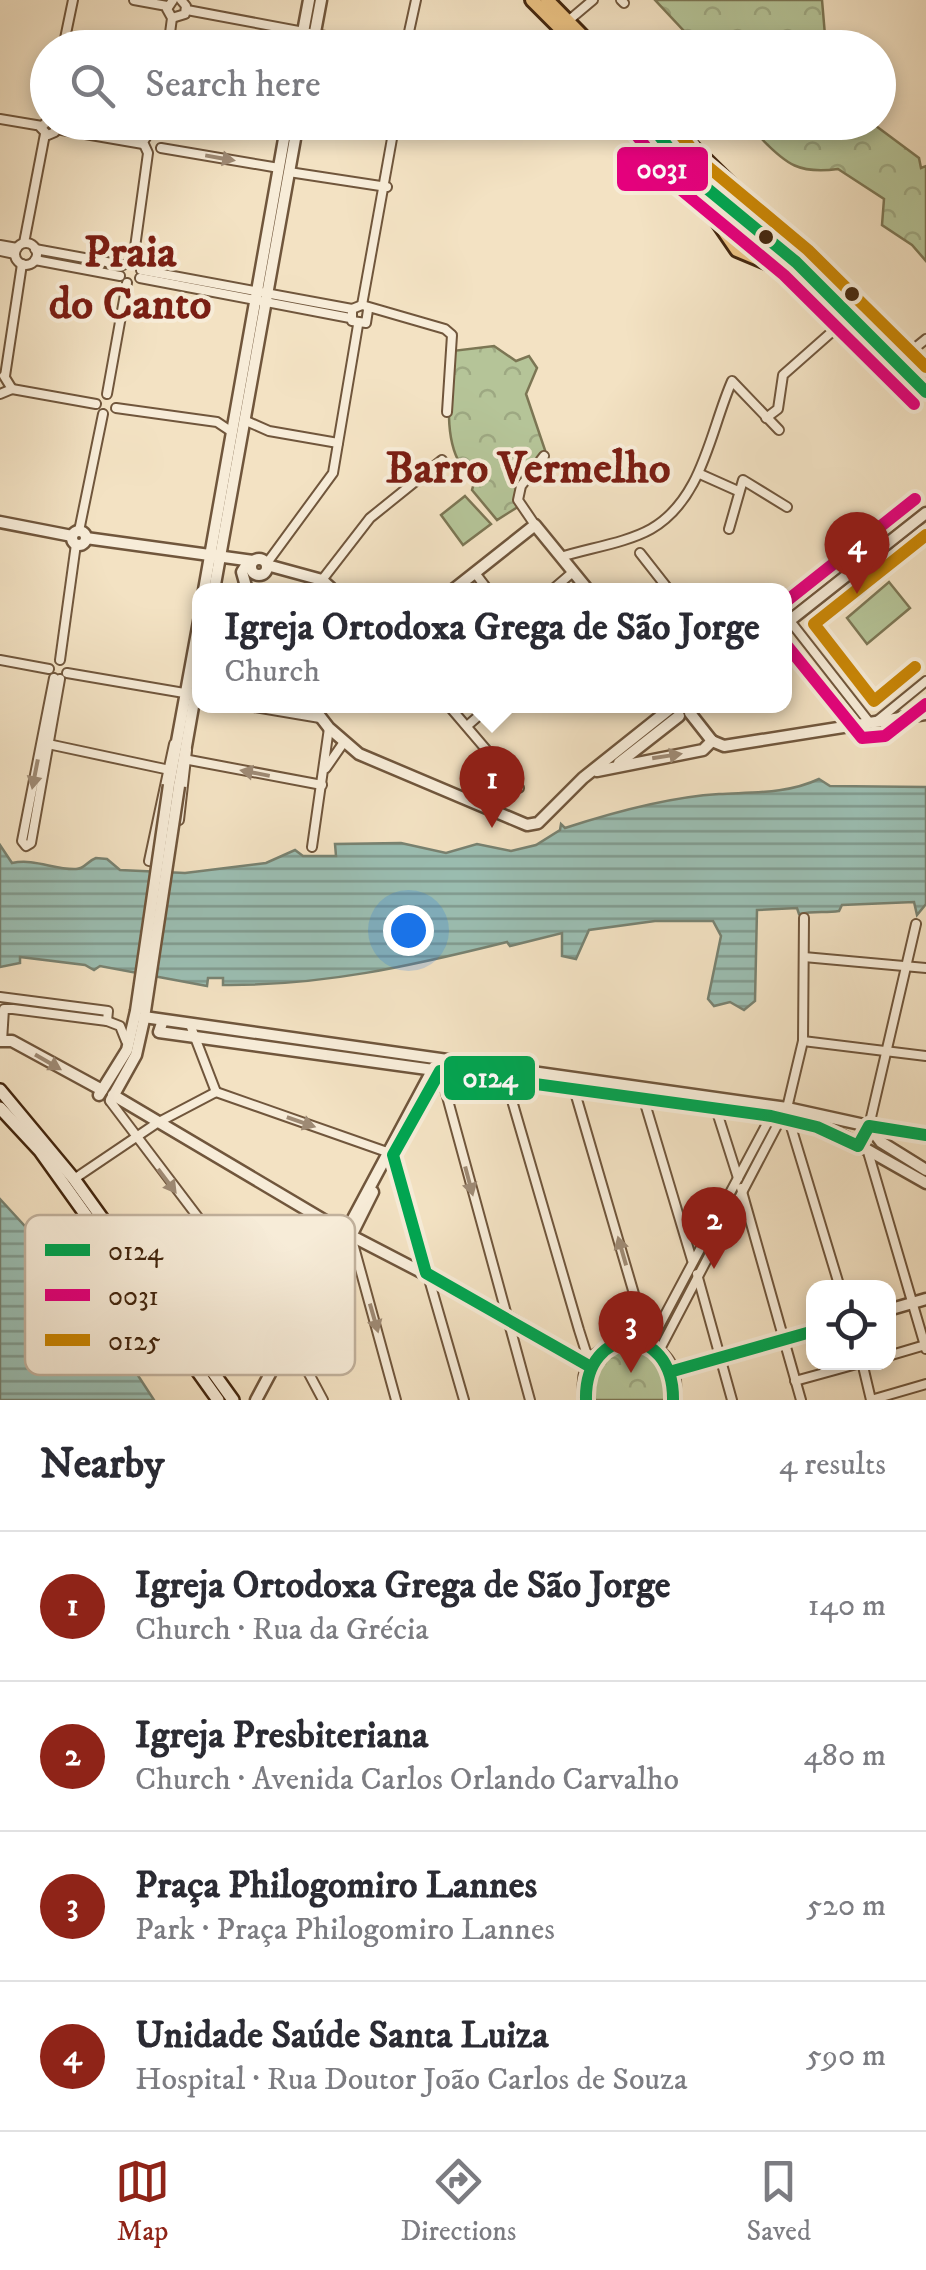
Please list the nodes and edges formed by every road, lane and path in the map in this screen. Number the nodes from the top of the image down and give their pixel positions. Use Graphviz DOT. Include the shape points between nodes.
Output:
graph roads {
  1 [pos="73,0"];
  2 [pos="134,0"];
  3 [pos="309,0"];
  4 [pos="321,0"];
  5 [pos="416,0"];
  6 [pos="532,0"];
  7 [pos="547,0"];
  8 [pos="594,0"];
  9 [pos="174,2"];
  10 [pos="187,10"];
  11 [pos="172,18"];
  12 [pos="568,22"];
  13 [pos="67,30"];
  14 [pos="170,30"];
  15 [pos="275,30"];
  16 [pos="310,30"];
  17 [pos="312,30"];
  18 [pos="408,30"];
  19 [pos="562,30"];
  20 [pos="576,30"];
  21 [pos="0,118"];
  22 [pos="30,123"];
  23 [pos="42,140"];
  24 [pos="113,140"];
  25 [pos="148,140"];
  26 [pos="160,140"];
  27 [pos="286,140"];
  28 [pos="293,140"];
  29 [pos="394,140"];
  30 [pos="656,140"];
  31 [pos="685,140"];
  32 [pos="145,148"];
  33 [pos="161,148"];
  34 [pos="663,154"];
  35 [pos="284,170"];
  36 [pos="718,173"];
  37 [pos="387,187"];
  38 [pos="0,248"];
  39 [pos="19,248"];
  40 [pos="35,248"];
  41 [pos="797,256"];
  42 [pos="35,260"];
  43 [pos="22,264"];
  44 [pos="128,264"];
  45 [pos="780,267"];
  46 [pos="140,274"];
  47 [pos="810,275"];
  48 [pos="123,280"];
  49 [pos="262,296"];
  50 [pos="360,314"];
  51 [pos="851,315"];
  52 [pos="926,339"];
  53 [pos="905,356"];
  54 [pos="2,376"];
  55 [pos="926,377"];
  56 [pos="12,389"];
  57 [pos="926,392"];
  58 [pos="107,394"];
  59 [pos="0,395"];
  60 [pos="96,404"];
  61 [pos="116,408"];
  62 [pos="447,412"];
  63 [pos="103,414"];
  64 [pos="240,418"];
  65 [pos="766,418"];
  66 [pos="217,422"];
  67 [pos="779,430"];
  68 [pos="232,432"];
  69 [pos="338,443"];
  70 [pos="544,456"];
  71 [pos="442,460"];
  72 [pos="700,474"];
  73 [pos="738,491"];
  74 [pos="787,507"];
  75 [pos="926,513"];
  76 [pos="531,520"];
  77 [pos="0,522"];
  78 [pos="729,529"];
  79 [pos="78,537"];
  80 [pos="601,544"];
  81 [pos="611,552"];
  82 [pos="640,553"];
  83 [pos="215,557"];
  84 [pos="561,557"];
  85 [pos="262,565"];
  86 [pos="574,572"];
  87 [pos="475,574"];
  88 [pos="322,580"];
  89 [pos="206,583"];
  90 [pos="214,583"];
  91 [pos="252,583"];
  92 [pos="252,583"];
  93 [pos="325,583"];
  94 [pos="463,583"];
  95 [pos="482,583"];
  96 [pos="561,583"];
  97 [pos="583,583"];
  98 [pos="664,583"];
  99 [pos="792,619"];
  100 [pos="792,629"];
  101 [pos="0,660"];
  102 [pos="60,660"];
  103 [pos="49,669"];
  104 [pos="60,676"];
  105 [pos="926,681"];
  106 [pos="192,694"];
  107 [pos="192,698"];
  108 [pos="293,713"];
  109 [pos="455,713"];
  110 [pos="482,713"];
  111 [pos="675,713"];
  112 [pos="676,713"];
  113 [pos="685,713"];
  114 [pos="926,714"];
  115 [pos="318,717"];
  116 [pos="873,721"];
  117 [pos="466,726"];
  118 [pos="712,741"];
  119 [pos="181,742"];
  120 [pos="344,742"];
  121 [pos="48,744"];
  122 [pos="189,760"];
  123 [pos="618,763"];
  124 [pos="326,768"];
  125 [pos="166,769"];
  126 [pos="583,778"];
  127 [pos="322,786"];
  128 [pos="520,788"];
  129 [pos="312,847"];
  130 [pos="804,918"];
  131 [pos="916,924"];
  132 [pos="804,957"];
  133 [pos="906,966"];
  134 [pos="926,968"];
  135 [pos="2,998"];
  136 [pos="4,1009"];
  137 [pos="142,1013"];
  138 [pos="108,1021"];
  139 [pos="193,1032"];
  140 [pos="1,1041"];
  141 [pos="803,1041"];
  142 [pos="128,1050"];
  143 [pos="887,1050"];
  144 [pos="926,1056"];
  145 [pos="438,1066"];
  146 [pos="506,1080"];
  147 [pos="438,1086"];
  148 [pos="578,1086"];
  149 [pos="0,1092"];
  150 [pos="216,1092"];
  151 [pos="624,1092"];
  152 [pos="104,1094"];
  153 [pos="644,1100"];
  154 [pos="0,1108"];
  155 [pos="716,1109"];
  156 [pos="782,1115"];
  157 [pos="850,1122"];
  158 [pos="154,1125"];
  159 [pos="869,1126"];
  160 [pos="926,1135"];
  161 [pos="843,1136"];
  162 [pos="135,1138"];
  163 [pos="863,1149"];
  164 [pos="390,1153"];
  165 [pos="385,1169"];
  166 [pos="926,1170"];
  167 [pos="398,1176"];
  168 [pos="74,1178"];
  169 [pos="738,1178"];
  170 [pos="926,1183"];
  171 [pos="741,1188"];
  172 [pos="85,1215"];
  173 [pos="100,1215"];
  174 [pos="194,1215"];
  175 [pos="315,1215"];
  176 [pos="355,1220"];
  177 [pos="355,1221"];
  178 [pos="355,1234"];
  179 [pos="355,1249"];
  180 [pos="356,1252"];
  181 [pos="692,1260"];
  182 [pos="426,1272"];
  183 [pos="696,1274"];
  184 [pos="837,1280"];
  185 [pos="926,1300"];
  186 [pos="914,1303"];
  187 [pos="896,1308"];
  188 [pos="506,1316"];
  189 [pos="806,1333"];
  190 [pos="783,1340"];
  191 [pos="926,1347"];
  192 [pos="654,1348"];
  193 [pos="896,1354"];
  194 [pos="588,1359"];
  195 [pos="720,1359"];
  196 [pos="837,1370"];
  197 [pos="865,1370"];
  198 [pos="673,1371"];
  199 [pos="200,1375"];
  200 [pos="214,1375"];
  201 [pos="271,1375"];
  202 [pos="310,1375"];
  203 [pos="796,1381"];
  204 [pos="926,1384"];
  205 [pos="218,1400"];
  206 [pos="232,1400"];
  207 [pos="256,1400"];
  208 [pos="323,1400"];
  209 [pos="396,1400"];
  210 [pos="464,1400"];
  211 [pos="530,1400"];
  212 [pos="585,1400"];
  213 [pos="673,1400"];
  214 [pos="732,1400"];
  215 [pos="801,1400"];
  216 [pos="871,1400"];
  1 -- 13 [label="street"];
  2 -- 9 [label="street"];
  3 -- 16 [label="street"];
  4 -- 17 [label="street"];
  5 -- 18 [label="street"];
  6 -- 19 [label="main road"];
  7 -- 12 [label="main road"];
  8 -- 12 [label="street"];
  9 -- 10 [label="street"];
  9 -- 11 [label="street"];
  10 -- 11 [label="street"];
  10 -- 15 [label="street"];
  11 -- 14 [label="street"];
  12 -- 20 [label="main road"];
  21 -- 22 [label="street"];
  23 -- 39 [label="street"];
  24 -- 32 [label="street"];
  25 -- 32 [label="street"];
  26 -- 33 [label="street"];
  27 -- 35 [label="street"];
  28 -- 35 [label="street"];
  29 -- 37 [label="street"];
  30 -- 34 [label="main road"];
  31 -- 36 [label="main road"];
  32 -- 33 [label="street"];
  32 -- 44 [label="street"];
  33 -- 35 [label="street, one-way"];
  34 -- 36 [label="main road" via="678,146"];
  34 -- 41 [label="main road"];
  34 -- 45 [label="main road" via="667,172 708,209 737,250"];
  35 -- 37 [label="street"];
  35 -- 49 [label="street"];
  36 -- 41 [label="main road"];
  37 -- 50 [label="street"];
  38 -- 39 [label="street"];
  39 -- 40 [label="street"];
  39 -- 43 [label="street"];
  40 -- 42 [label="street"];
  40 -- 44 [label="street"];
  41 -- 45 [label="main road"];
  41 -- 47 [label="main road"];
  41 -- 53 [label="main road"];
  42 -- 43 [label="street"];
  42 -- 48 [label="street"];
  43 -- 54 [label="street"];
  44 -- 46 [label="street"];
  44 -- 48 [label="street"];
  45 -- 47 [label="main road"];
  46 -- 48 [label="street"];
  46 -- 49 [label="street"];
  47 -- 51 [label="main road"];
  48 -- 58 [label="street"];
  49 -- 50 [label="street"];
  49 -- 64 [label="street"];
  50 -- 62 [label="street" via="445,328 452,335"];
  50 -- 69 [label="street"];
  51 -- 57 [label="main road"];
  51 -- 65 [label="street" via="783,375 778,409"];
  52 -- 53 [label="street"];
  53 -- 55 [label="main road"];
  54 -- 56 [label="street"];
  56 -- 59 [label="street"];
  56 -- 60 [label="street"];
  58 -- 60 [label="street"];
  58 -- 61 [label="street"];
  60 -- 63 [label="street"];
  61 -- 63 [label="street"];
  61 -- 66 [label="street"];
  63 -- 79 [label="street"];
  64 -- 66 [label="street"];
  64 -- 68 [label="street"];
  64 -- 69 [label="street"];
  64 -- 83 [label="street"];
  65 -- 67 [label="street"];
  65 -- 72 [label="street" via="732,381"];
  66 -- 68 [label="street"];
  68 -- 83 [label="street"];
  69 -- 85 [label="street" via="333,473"];
  70 -- 76 [label="street" via="518,500"];
  71 -- 88 [label="street" via="370,518"];
  72 -- 73 [label="street"];
  72 -- 80 [label="street" via="673,512 649,530"];
  73 -- 74 [label="street" via="743,480"];
  73 -- 78 [label="street"];
  75 -- 99 [label="street"];
  76 -- 84 [label="street"];
  76 -- 87 [label="street"];
  77 -- 79 [label="street"];
  79 -- 83 [label="street"];
  79 -- 102 [label="street"];
  80 -- 81 [label="street"];
  80 -- 84 [label="street"];
  82 -- 98 [label="street"];
  83 -- 85 [label="street"];
  83 -- 89 [label="street"];
  83 -- 90 [label="street"];
  84 -- 86 [label="street"];
  85 -- 88 [label="street"];
  85 -- 91 [label="street"];
  85 -- 92 [label="street"];
  86 -- 96 [label="street"];
  86 -- 97 [label="street"];
  87 -- 94 [label="street"];
  87 -- 95 [label="street"];
  88 -- 93 [label="street"];
  100 -- 116 [label="street"];
  101 -- 103 [label="street"];
  102 -- 103 [label="street"];
  102 -- 104 [label="street"];
  103 -- 104 [label="street"];
  104 -- 106 [label="street"];
  104 -- 121 [label="street"];
  104 -- 121 [label="street, one-way" via="26,846"];
  105 -- 116 [label="street"];
  107 -- 119 [label="street"];
  108 -- 115 [label="street"];
  109 -- 117 [label="street"];
  110 -- 117 [label="street"];
  111 -- 126 [label="street"];
  112 -- 123 [label="street"];
  113 -- 118 [label="street"];
  114 -- 116 [label="street"];
  115 -- 120 [label="street"];
  115 -- 124 [label="street"];
  116 -- 118 [label="street" via="724,746"];
  117 -- 128 [label="street"];
  123 -- 118 [label="street, one-way" via="703,750"];
  119 -- 122 [label="street"];
  119 -- 125 [label="street"];
  119 -- 137 [label="street, bridge"];
  120 -- 124 [label="street"];
  120 -- 126 [label="street" via="520,825 538,823"];
  121 -- 125 [label="street"];
  122 -- 125 [label="street" via="171,865 148,861"];
  127 -- 122 [label="street, one-way"];
  123 -- 126 [label="street"];
  124 -- 127 [label="street"];
  127 -- 129 [label="street"];
  130 -- 132 [label="street"];
  131 -- 133 [label="street"];
  132 -- 133 [label="street"];
  132 -- 141 [label="street"];
  133 -- 134 [label="street"];
  133 -- 143 [label="street"];
  135 -- 136 [label="street"];
  135 -- 138 [label="street" via="103,1008"];
  136 -- 138 [label="street"];
  136 -- 140 [label="street"];
  137 -- 139 [label="street" via="162,1023 158,1032"];
  137 -- 142 [label="street"];
  137 -- 152 [label="street" via="136,1055"];
  138 -- 142 [label="street" via="123,1030"];
  139 -- 145 [label="street"];
  139 -- 150 [label="street"];
  140 -- 152 [label="street, one-way" via="12,1041"];
  141 -- 143 [label="street"];
  141 -- 156 [label="street"];
  142 -- 152 [label="street"];
  143 -- 144 [label="street"];
  143 -- 159 [label="street"];
  145 -- 146 [label="street"];
  145 -- 147 [label="street"];
  145 -- 148 [label="street"];
  145 -- 164 [label="street"];
  146 -- 148 [label="street"];
  146 -- 194 [label="street"];
  147 -- 164 [label="street"];
  147 -- 188 [label="street, one-way"];
  148 -- 151 [label="street"];
  192 -- 148 [label="street, one-way"];
  149 -- 168 [label="main road"];
  150 -- 158 [label="street"];
  150 -- 164 [label="street, one-way"];
  151 -- 153 [label="street"];
  151 -- 156 [label="street"];
  152 -- 158 [label="street"];
  152 -- 162 [label="street"];
  153 -- 155 [label="street"];
  153 -- 181 [label="street"];
  154 -- 172 [label="main road"];
  155 -- 156 [label="street"];
  155 -- 169 [label="street"];
  156 -- 157 [label="street"];
  156 -- 161 [label="street"];
  156 -- 169 [label="street"];
  156 -- 171 [label="street"];
  156 -- 184 [label="street"];
  157 -- 159 [label="street"];
  157 -- 161 [label="street"];
  158 -- 162 [label="street"];
  158 -- 175 [label="street"];
  159 -- 160 [label="street"];
  159 -- 163 [label="street"];
  159 -- 166 [label="street" via="881,1142"];
  161 -- 163 [label="street"];
  162 -- 168 [label="street"];
  162 -- 174 [label="street, one-way"];
  163 -- 170 [label="street"];
  163 -- 186 [label="street"];
  164 -- 165 [label="street"];
  164 -- 167 [label="street"];
  164 -- 176 [label="street"];
  165 -- 167 [label="street"];
  165 -- 177 [label="street"];
  167 -- 182 [label="street"];
  168 -- 173 [label="main road"];
  169 -- 181 [label="street"];
  171 -- 183 [label="street"];
  171 -- 190 [label="street"];
  178 -- 182 [label="street"];
  179 -- 180 [label="street"];
  180 -- 209 [label="street, one-way"];
  181 -- 192 [label="street"];
  182 -- 188 [label="street"];
  182 -- 210 [label="street"];
  183 -- 192 [label="street"];
  183 -- 195 [label="street"];
  185 -- 186 [label="street"];
  186 -- 187 [label="street"];
  186 -- 191 [label="street"];
  188 -- 194 [label="street"];
  188 -- 211 [label="street"];
  189 -- 190 [label="street"];
  190 -- 195 [label="street"];
  190 -- 203 [label="street"];
  191 -- 193 [label="street"];
  192 -- 194 [label="street" via="614,1344"];
  192 -- 198 [label="street"];
  194 -- 212 [label="street"];
  195 -- 198 [label="street"];
  195 -- 214 [label="street"];
  196 -- 203 [label="street"];
  197 -- 216 [label="street"];
  198 -- 213 [label="street"];
  199 -- 205 [label="main road"];
  200 -- 206 [label="main road"];
  201 -- 207 [label="street"];
  202 -- 208 [label="street"];
  203 -- 215 [label="street"];
  204 -- 216 [label="street"];
}
